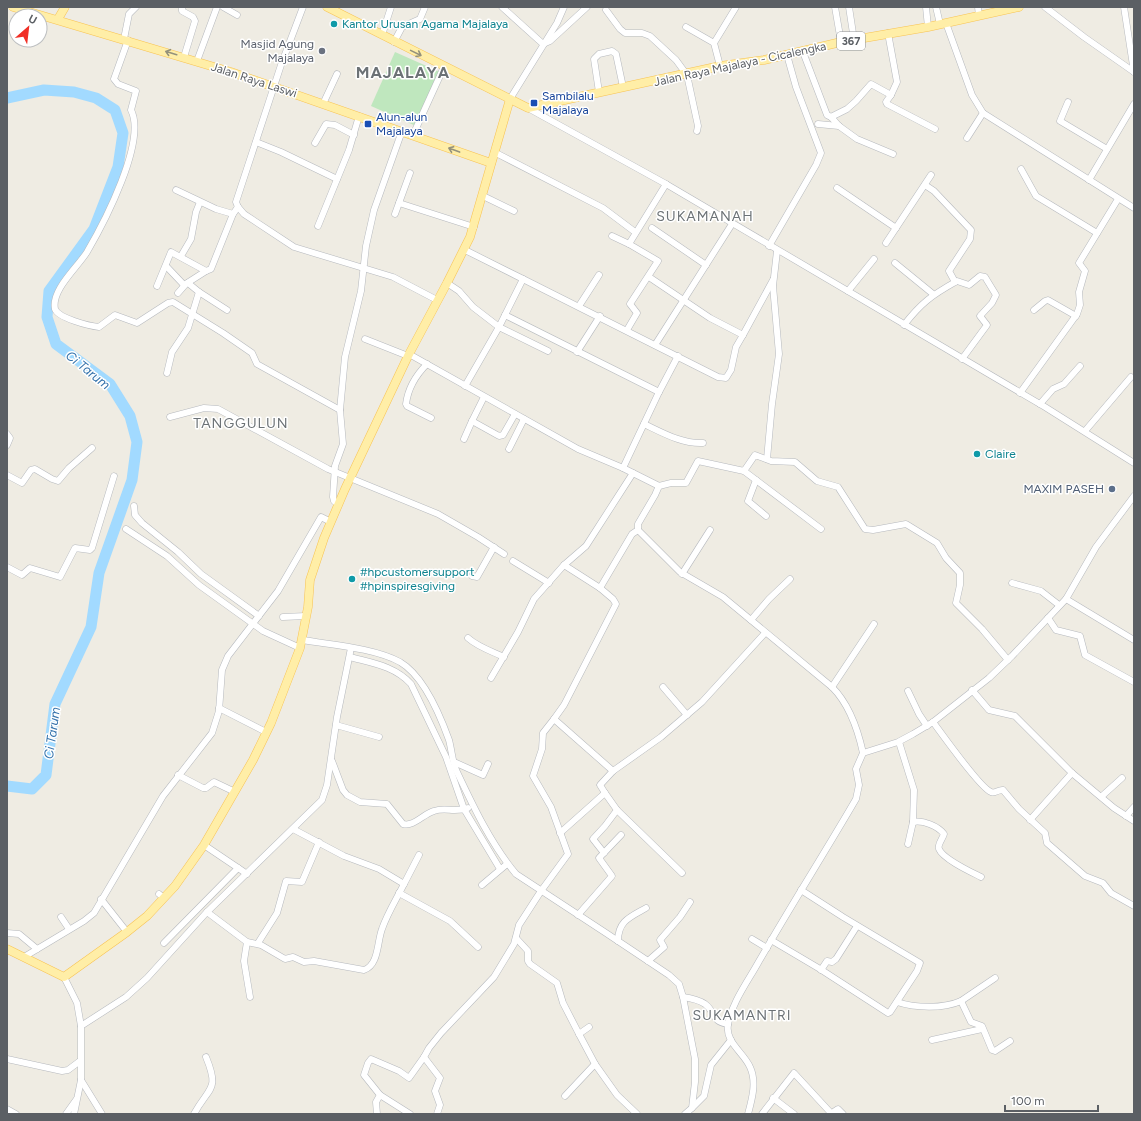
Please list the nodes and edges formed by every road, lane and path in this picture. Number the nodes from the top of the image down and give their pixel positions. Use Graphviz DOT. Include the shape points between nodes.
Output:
graph roads {
  1 [pos="13,7"];
  2 [pos="65,7"];
  3 [pos="136,7"];
  4 [pos="182,7"];
  5 [pos="217,7"];
  6 [pos="223,7"];
  7 [pos="303,7"];
  8 [pos="327,7"];
  9 [pos="391,7"];
  10 [pos="425,7"];
  11 [pos="502,7"];
  12 [pos="564,7"];
  13 [pos="587,7"];
  14 [pos="736,7"];
  15 [pos="835,7"];
  16 [pos="849,7"];
  17 [pos="926,7"];
  18 [pos="936,7"];
  19 [pos="978,7"];
  20 [pos="1019,7"];
  21 [pos="1045,7"];
  22 [pos="1124,7"];
  23 [pos="509,10"];
  24 [pos="606,10"];
  25 [pos="237,15"];
  26 [pos="979,16"];
  27 [pos="1126,17"];
  28 [pos="58,19"];
  29 [pos="1134,20"];
  30 [pos="943,23"];
  31 [pos="686,27"];
  32 [pos="928,27"];
  33 [pos="1131,31"];
  34 [pos="888,33"];
  35 [pos="382,35"];
  36 [pos="126,40"];
  37 [pos="854,40"];
  38 [pos="394,42"];
  39 [pos="841,42"];
  40 [pos="714,43"];
  41 [pos="543,44"];
  42 [pos="803,52"];
  43 [pos="787,56"];
  44 [pos="184,57"];
  45 [pos="198,61"];
  46 [pos="720,66"];
  47 [pos="444,67"];
  48 [pos="1134,72"];
  49 [pos="337,74"];
  50 [pos="685,75"];
  51 [pos="275,86"];
  52 [pos="623,87"];
  53 [pos="599,92"];
  54 [pos="891,95"];
  55 [pos="511,100"];
  56 [pos="1068,102"];
  57 [pos="323,104"];
  58 [pos="1134,104"];
  59 [pos="526,107"];
  60 [pos="983,114"];
  61 [pos="1128,114"];
  62 [pos="359,116"];
  63 [pos="829,118"];
  64 [pos="1134,118"];
  65 [pos="820,124"];
  66 [pos="836,126"];
  67 [pos="810,127"];
  68 [pos="936,129"];
  69 [pos="402,131"];
  70 [pos="697,131"];
  71 [pos="354,135"];
  72 [pos="413,135"];
  73 [pos="967,138"];
  74 [pos="256,142"];
  75 [pos="316,144"];
  76 [pos="1107,149"];
  77 [pos="494,152"];
  78 [pos="893,154"];
  79 [pos="491,163"];
  80 [pos="1021,169"];
  81 [pos="410,173"];
  82 [pos="931,175"];
  83 [pos="337,179"];
  84 [pos="1089,180"];
  85 [pos="666,184"];
  86 [pos="925,185"];
  87 [pos="837,188"];
  88 [pos="176,190"];
  89 [pos="488,198"];
  90 [pos="1118,199"];
  91 [pos="200,202"];
  92 [pos="399,203"];
  93 [pos="238,207"];
  94 [pos="1134,208"];
  95 [pos="514,211"];
  96 [pos="233,214"];
  97 [pos="395,214"];
  98 [pos="732,224"];
  99 [pos="318,226"];
  100 [pos="474,226"];
  101 [pos="652,228"];
  102 [pos="896,228"];
  103 [pos="635,232"];
  104 [pos="1097,233"];
  105 [pos="612,236"];
  106 [pos="886,243"];
  107 [pos="630,244"];
  108 [pos="769,246"];
  109 [pos="777,251"];
  110 [pos="468,252"];
  111 [pos="181,256"];
  112 [pos="874,259"];
  113 [pos="895,263"];
  114 [pos="706,265"];
  115 [pos="166,266"];
  116 [pos="364,268"];
  117 [pos="206,271"];
  118 [pos="599,275"];
  119 [pos="649,277"];
  120 [pos="523,279"];
  121 [pos="773,279"];
  122 [pos="955,282"];
  123 [pos="187,284"];
  124 [pos="449,284"];
  125 [pos="157,286"];
  126 [pos="199,292"];
  127 [pos="848,292"];
  128 [pos="178,294"];
  129 [pos="933,294"];
  130 [pos="683,298"];
  131 [pos="437,300"];
  132 [pos="579,306"];
  133 [pos="227,310"];
  134 [pos="1034,310"];
  135 [pos="192,314"];
  136 [pos="504,315"];
  137 [pos="600,316"];
  138 [pos="1076,316"];
  139 [pos="904,325"];
  140 [pos="499,327"];
  141 [pos="627,330"];
  142 [pos="743,335"];
  143 [pos="365,339"];
  144 [pos="655,345"];
  145 [pos="548,351"];
  146 [pos="577,352"];
  147 [pos="408,355"];
  148 [pos="678,356"];
  149 [pos="962,359"];
  150 [pos="423,362"];
  151 [pos="1080,366"];
  152 [pos="167,373"];
  153 [pos="1131,377"];
  154 [pos="465,386"];
  155 [pos="659,392"];
  156 [pos="1020,393"];
  157 [pos="484,397"];
  158 [pos="1040,404"];
  159 [pos="340,410"];
  160 [pos="515,414"];
  161 [pos="170,417"];
  162 [pos="431,418"];
  163 [pos="524,419"];
  164 [pos="472,421"];
  165 [pos="644,424"];
  166 [pos="1085,431"];
  167 [pos="7,434"];
  168 [pos="464,439"];
  169 [pos="703,443"];
  170 [pos="7,445"];
  171 [pos="92,448"];
  172 [pos="509,449"];
  173 [pos="767,460"];
  174 [pos="1134,463"];
  175 [pos="623,468"];
  176 [pos="744,471"];
  177 [pos="335,472"];
  178 [pos="633,473"];
  179 [pos="7,475"];
  180 [pos="114,476"];
  181 [pos="350,477"];
  182 [pos="756,480"];
  183 [pos="659,486"];
  184 [pos="1134,496"];
  185 [pos="338,504"];
  186 [pos="134,506"];
  187 [pos="766,516"];
  188 [pos="331,522"];
  189 [pos="126,529"];
  190 [pos="821,529"];
  191 [pos="638,530"];
  192 [pos="710,530"];
  193 [pos="494,547"];
  194 [pos="504,554"];
  195 [pos="180,560"];
  196 [pos="513,561"];
  197 [pos="564,565"];
  198 [pos="7,567"];
  199 [pos="682,574"];
  200 [pos="472,576"];
  201 [pos="790,579"];
  202 [pos="549,583"];
  203 [pos="1012,583"];
  204 [pos="600,588"];
  205 [pos="1066,598"];
  206 [pos="1060,605"];
  207 [pos="259,616"];
  208 [pos="306,616"];
  209 [pos="284,618"];
  210 [pos="1048,618"];
  211 [pos="751,620"];
  212 [pos="254,623"];
  213 [pos="874,624"];
  214 [pos="765,633"];
  215 [pos="468,638"];
  216 [pos="1134,640"];
  217 [pos="302,644"];
  218 [pos="349,651"];
  219 [pos="504,657"];
  220 [pos="1008,660"];
  221 [pos="397,666"];
  222 [pos="491,678"];
  223 [pos="1134,682"];
  224 [pos="663,687"];
  225 [pos="832,687"];
  226 [pos="972,690"];
  227 [pos="908,691"];
  228 [pos="219,708"];
  229 [pos="687,715"];
  230 [pos="554,719"];
  231 [pos="932,722"];
  232 [pos="336,725"];
  233 [pos="927,726"];
  234 [pos="266,732"];
  235 [pos="379,737"];
  236 [pos="444,742"];
  237 [pos="898,742"];
  238 [pos="863,753"];
  239 [pos="331,759"];
  240 [pos="454,762"];
  241 [pos="488,764"];
  242 [pos="613,771"];
  243 [pos="1072,773"];
  244 [pos="178,775"];
  245 [pos="1122,778"];
  246 [pos="235,792"];
  247 [pos="605,793"];
  248 [pos="1102,796"];
  249 [pos="468,807"];
  250 [pos="1134,807"];
  251 [pos="617,810"];
  252 [pos="1126,816"];
  253 [pos="1030,820"];
  254 [pos="1134,821"];
  255 [pos="913,822"];
  256 [pos="294,829"];
  257 [pos="560,833"];
  258 [pos="622,835"];
  259 [pos="319,842"];
  260 [pos="908,844"];
  261 [pos="204,845"];
  262 [pos="604,853"];
  263 [pos="419,855"];
  264 [pos="504,866"];
  265 [pos="242,871"];
  266 [pos="682,873"];
  267 [pos="981,878"];
  268 [pos="404,884"];
  269 [pos="482,885"];
  270 [pos="801,890"];
  271 [pos="541,891"];
  272 [pos="399,893"];
  273 [pos="103,901"];
  274 [pos="690,902"];
  275 [pos="1134,906"];
  276 [pos="646,908"];
  277 [pos="203,910"];
  278 [pos="578,915"];
  279 [pos="61,917"];
  280 [pos="858,926"];
  281 [pos="69,929"];
  282 [pos="128,932"];
  283 [pos="7,933"];
  284 [pos="175,933"];
  285 [pos="516,938"];
  286 [pos="752,939"];
  287 [pos="182,940"];
  288 [pos="771,940"];
  289 [pos="618,941"];
  290 [pos="247,942"];
  291 [pos="164,943"];
  292 [pos="258,944"];
  293 [pos="478,947"];
  294 [pos="767,948"];
  295 [pos="7,949"];
  296 [pos="37,949"];
  297 [pos="24,957"];
  298 [pos="648,961"];
  299 [pos="821,970"];
  300 [pos="64,977"];
  301 [pos="995,978"];
  302 [pos="250,997"];
  303 [pos="683,997"];
  304 [pos="961,1001"];
  305 [pos="897,1002"];
  306 [pos="728,1024"];
  307 [pos="81,1026"];
  308 [pos="589,1027"];
  309 [pos="982,1028"];
  310 [pos="579,1034"];
  311 [pos="731,1040"];
  312 [pos="932,1040"];
  313 [pos="1010,1041"];
  314 [pos="206,1057"];
  315 [pos="424,1057"];
  316 [pos="7,1059"];
  317 [pos="80,1061"];
  318 [pos="595,1064"];
  319 [pos="81,1080"];
  320 [pos="380,1095"];
  321 [pos="565,1096"];
  322 [pos="774,1098"];
  323 [pos="77,1099"];
  324 [pos="692,1108"];
  325 [pos="7,1109"];
  326 [pos="632,1113"];
  327 [pos="16,1114"];
  328 [pos="66,1114"];
  329 [pos="74,1114"];
  330 [pos="102,1114"];
  331 [pos="194,1114"];
  332 [pos="377,1114"];
  333 [pos="410,1114"];
  334 [pos="437,1114"];
  335 [pos="685,1114"];
  336 [pos="748,1114"];
  337 [pos="762,1114"];
  338 [pos="794,1114"];
  339 [pos="843,1114"];
  1 -- 28 [label="main road, Jalan Raya Laswi"];
  2 -- 28 [label="main road"];
  3 -- 36 [label="street" via="129,14"];
  4 -- 44 [label="street" via="182,11 195,21"];
  5 -- 45 [label="street"];
  6 -- 25 [label="street"];
  7 -- 51 [label="street"];
  8 -- 35 [label="main road"];
  9 -- 35 [label="street"];
  10 -- 38 [label="street" via="420,19 402,27"];
  11 -- 23 [label="street"];
  12 -- 41 [label="street"];
  13 -- 41 [label="street" via="550,41"];
  14 -- 40 [label="street"];
  15 -- 39 [label="street"];
  16 -- 37 [label="street"];
  17 -- 32 [label="street"];
  18 -- 30 [label="street"];
  19 -- 26 [label="street"];
  20 -- 26 [label="main road, Jalan Raya Majalaya - Cicalengka / 367"];
  21 -- 48 [label="street" via="1084,38"];
  22 -- 27 [label="street"];
  23 -- 41 [label="street"];
  24 -- 50 [label="street" via="625,33 642,33 650,36 676,60"];
  26 -- 30 [label="main road, Jalan Raya Majalaya - Cicalengka / 367"];
  27 -- 29 [label="street"];
  27 -- 33 [label="street"];
  28 -- 36 [label="main road, Jalan Raya Laswi"];
  30 -- 32 [label="main road, Jalan Raya Majalaya - Cicalengka / 367"];
  30 -- 60 [label="street" via="972,95"];
  31 -- 40 [label="street"];
  32 -- 34 [label="main road, Jalan Raya Majalaya - Cicalengka / 367"];
  33 -- 48 [label="street"];
  34 -- 37 [label="main road, Jalan Raya Majalaya - Cicalengka / 367"];
  34 -- 54 [label="street" via="897,82"];
  35 -- 38 [label="main road"];
  44 -- 36 [label="main road, Jalan Raya Laswi, one-way"];
  36 -- 135 [label="street" via="114,79 118,84 136,91 131,110 135,117 134,134 123,181 113,205 87,251 56,294 56,310 63,317 99,327 115,315 136,323 171,302"];
  37 -- 39 [label="main road, Jalan Raya Majalaya - Cicalengka / 367"];
  38 -- 47 [label="main road, one-way"];
  39 -- 42 [label="main road, Jalan Raya Majalaya - Cicalengka / 367"];
  40 -- 46 [label="street"];
  41 -- 55 [label="street"];
  42 -- 43 [label="main road, Jalan Raya Majalaya - Cicalengka / 367"];
  42 -- 63 [label="street" via="824,112"];
  43 -- 46 [label="main road, Jalan Raya Majalaya - Cicalengka / 367"];
  43 -- 67 [label="street"];
  44 -- 45 [label="main road, Jalan Raya Laswi"];
  45 -- 51 [label="main road, Jalan Raya Laswi"];
  46 -- 50 [label="main road, Jalan Raya Majalaya - Cicalengka / 367"];
  47 -- 55 [label="main road"];
  47 -- 72 [label="street"];
  49 -- 57 [label="street"];
  50 -- 52 [label="main road, Jalan Raya Majalaya - Cicalengka / 367"];
  50 -- 70 [label="street" via="698,126"];
  51 -- 57 [label="main road, Jalan Raya Laswi"];
  51 -- 74 [label="street"];
  52 -- 53 [label="main road, Jalan Raya Majalaya - Cicalengka / 367"];
  52 -- 53 [label="street" via="615,53 612,51 594,57"];
  53 -- 59 [label="main road, Jalan Raya Majalaya - Cicalengka / 367"];
  54 -- 63 [label="street" via="870,84 856,101"];
  54 -- 68 [label="street" via="886,102 888,104"];
  55 -- 59 [label="main road"];
  55 -- 77 [label="main road"];
  56 -- 76 [label="street" via="1060,122"];
  57 -- 62 [label="main road, Jalan Raya Laswi"];
  58 -- 61 [label="street"];
  59 -- 85 [label="street"];
  60 -- 73 [label="street"];
  60 -- 84 [label="street"];
  61 -- 64 [label="street"];
  61 -- 76 [label="street"];
  62 -- 69 [label="main road, Jalan Raya Laswi"];
  62 -- 71 [label="street"];
  63 -- 65 [label="street"];
  63 -- 66 [label="street"];
  65 -- 66 [label="street"];
  65 -- 67 [label="street"];
  66 -- 78 [label="street"];
  67 -- 108 [label="street" via="821,149 819,159"];
  69 -- 72 [label="main road, Jalan Raya Laswi"];
  69 -- 116 [label="street" via="374,210"];
  71 -- 75 [label="street" via="335,125 326,124"];
  71 -- 83 [label="street"];
  79 -- 72 [label="main road, Jalan Raya Laswi, one-way"];
  74 -- 83 [label="street"];
  74 -- 93 [label="street" via="236,202"];
  76 -- 84 [label="street"];
  77 -- 79 [label="main road"];
  77 -- 103 [label="street" via="604,208"];
  79 -- 89 [label="main road"];
  80 -- 104 [label="street" via="1036,196"];
  81 -- 92 [label="street"];
  82 -- 86 [label="street"];
  83 -- 99 [label="street"];
  84 -- 90 [label="street"];
  85 -- 98 [label="street"];
  85 -- 103 [label="street"];
  86 -- 102 [label="street"];
  86 -- 122 [label="street" via="934,191 971,230 970,239 948,271"];
  87 -- 102 [label="street"];
  88 -- 91 [label="street"];
  89 -- 95 [label="street"];
  89 -- 100 [label="main road"];
  90 -- 94 [label="street"];
  90 -- 104 [label="street"];
  91 -- 96 [label="street"];
  91 -- 111 [label="street" via="191,239"];
  92 -- 97 [label="street"];
  92 -- 100 [label="street"];
  93 -- 96 [label="street"];
  93 -- 116 [label="street" via="244,214 294,247"];
  96 -- 117 [label="street" via="213,267"];
  98 -- 108 [label="street"];
  98 -- 114 [label="street"];
  100 -- 110 [label="main road"];
  101 -- 114 [label="street"];
  102 -- 106 [label="street"];
  103 -- 107 [label="street"];
  104 -- 138 [label="street" via="1079,263 1085,271 1078,292 1080,305"];
  105 -- 107 [label="street"];
  107 -- 119 [label="street" via="658,261"];
  108 -- 109 [label="street"];
  109 -- 121 [label="street"];
  109 -- 127 [label="street"];
  110 -- 120 [label="street"];
  110 -- 124 [label="main road"];
  111 -- 115 [label="street" via="171,252"];
  111 -- 117 [label="street"];
  112 -- 127 [label="street"];
  113 -- 129 [label="street"];
  114 -- 130 [label="street"];
  115 -- 123 [label="street" via="182,284"];
  115 -- 125 [label="street"];
  116 -- 131 [label="street" via="407,283"];
  116 -- 159 [label="street" via="345,357"];
  117 -- 123 [label="street"];
  118 -- 132 [label="street"];
  119 -- 130 [label="street"];
  119 -- 141 [label="street" via="630,304 637,313"];
  120 -- 132 [label="street"];
  120 -- 136 [label="street"];
  121 -- 142 [label="street"];
  121 -- 173 [label="street" via="779,354"];
  122 -- 129 [label="street"];
  122 -- 149 [label="street" via="971,285 983,275 996,295 980,316 987,325"];
  123 -- 126 [label="street"];
  123 -- 128 [label="street"];
  124 -- 131 [label="main road"];
  124 -- 140 [label="street"];
  126 -- 133 [label="street"];
  126 -- 135 [label="street"];
  127 -- 139 [label="street"];
  129 -- 139 [label="street"];
  130 -- 142 [label="street" via="710,318"];
  130 -- 144 [label="street"];
  131 -- 147 [label="main road"];
  132 -- 137 [label="street"];
  134 -- 138 [label="street" via="1048,300"];
  135 -- 152 [label="street" via="184,336 174,348"];
  135 -- 159 [label="street" via="252,353 257,364"];
  136 -- 140 [label="street"];
  136 -- 146 [label="street"];
  137 -- 141 [label="street"];
  137 -- 146 [label="street"];
  138 -- 156 [label="street"];
  139 -- 149 [label="street"];
  140 -- 145 [label="street"];
  140 -- 154 [label="street"];
  141 -- 144 [label="street"];
  142 -- 148 [label="street" via="736,347 732,370 724,379"];
  143 -- 147 [label="street"];
  144 -- 148 [label="street"];
  146 -- 155 [label="street"];
  147 -- 150 [label="street"];
  147 -- 181 [label="main road"];
  148 -- 155 [label="street"];
  149 -- 156 [label="street"];
  150 -- 154 [label="street"];
  150 -- 162 [label="street" via="406,404"];
  151 -- 158 [label="street" via="1064,384 1053,389"];
  153 -- 166 [label="street"];
  154 -- 157 [label="street"];
  155 -- 165 [label="street"];
  156 -- 158 [label="street"];
  157 -- 160 [label="street"];
  157 -- 164 [label="street"];
  158 -- 166 [label="street"];
  159 -- 177 [label="street" via="343,444"];
  160 -- 163 [label="street"];
  160 -- 164 [label="street" via="500,436"];
  161 -- 177 [label="street" via="204,408 218,409"];
  163 -- 172 [label="street"];
  163 -- 175 [label="street" via="587,454"];
  164 -- 168 [label="street"];
  165 -- 169 [label="street" via="676,439 696,444"];
  165 -- 175 [label="street"];
  166 -- 174 [label="street"];
  167 -- 170 [label="street" via="10,438"];
  171 -- 179 [label="street" via="58,481 35,469 31,470 22,483"];
  173 -- 176 [label="street" via="754,456"];
  173 -- 220 [label="street" via="795,462 817,481 838,487 866,529 902,524 910,526 937,543 960,576 956,603"];
  175 -- 178 [label="street"];
  176 -- 182 [label="street"];
  176 -- 183 [label="street" via="698,461 686,483"];
  177 -- 181 [label="street"];
  177 -- 185 [label="street" via="333,499"];
  178 -- 183 [label="street"];
  178 -- 197 [label="street" via="586,546"];
  180 -- 198 [label="street" via="92,548 75,548 60,576 30,568 22,574"];
  181 -- 185 [label="main road"];
  181 -- 193 [label="street" via="438,514"];
  182 -- 187 [label="street" via="748,501"];
  182 -- 190 [label="street"];
  183 -- 191 [label="street" via="638,524"];
  184 -- 205 [label="street" via="1096,547"];
  185 -- 188 [label="main road"];
  186 -- 195 [label="street" via="135,515"];
  188 -- 207 [label="street" via="320,516 278,591"];
  188 -- 208 [label="main road" via="310,580"];
  189 -- 195 [label="street"];
  191 -- 199 [label="street"];
  191 -- 204 [label="street" via="632,534"];
  192 -- 199 [label="street"];
  193 -- 194 [label="street"];
  193 -- 200 [label="street" via="477,577"];
  195 -- 207 [label="street"];
  195 -- 212 [label="street" via="199,585"];
  196 -- 202 [label="street"];
  197 -- 202 [label="street"];
  197 -- 204 [label="street"];
  199 -- 211 [label="street" via="723,597"];
  201 -- 211 [label="street"];
  202 -- 219 [label="street" via="534,599"];
  203 -- 206 [label="street" via="1041,591"];
  204 -- 230 [label="street" via="616,604 564,705"];
  205 -- 206 [label="street"];
  205 -- 216 [label="street"];
  206 -- 210 [label="street"];
  207 -- 212 [label="street"];
  208 -- 209 [label="street"];
  208 -- 217 [label="main road"];
  210 -- 220 [label="street"];
  210 -- 223 [label="street" via="1056,630 1080,636 1085,655"];
  211 -- 214 [label="street"];
  212 -- 217 [label="street" via="273,637"];
  212 -- 228 [label="street" via="228,656 222,670"];
  213 -- 225 [label="street"];
  214 -- 225 [label="street"];
  214 -- 229 [label="street" via="721,683"];
  215 -- 219 [label="street" via="477,646"];
  217 -- 218 [label="street"];
  217 -- 234 [label="main road"];
  218 -- 221 [label="street" via="382,665"];
  218 -- 221 [label="street" via="379,655"];
  218 -- 232 [label="street"];
  219 -- 222 [label="street"];
  220 -- 226 [label="street"];
  221 -- 236 [label="street" via="414,688"];
  221 -- 236 [label="street" via="416,676 425,687"];
  224 -- 229 [label="street"];
  225 -- 238 [label="street" via="842,697 848,709"];
  226 -- 231 [label="street"];
  226 -- 243 [label="street" via="989,710 1015,716"];
  227 -- 233 [label="street"];
  228 -- 234 [label="street"];
  228 -- 244 [label="street" via="212,733"];
  229 -- 242 [label="street"];
  230 -- 242 [label="street"];
  230 -- 257 [label="street" via="543,733 542,749 533,774 550,806"];
  231 -- 233 [label="street"];
  231 -- 253 [label="street" via="981,784 992,793 1002,789"];
  232 -- 235 [label="street"];
  232 -- 239 [label="street"];
  233 -- 237 [label="street"];
  234 -- 246 [label="main road"];
  236 -- 240 [label="street"];
  236 -- 249 [label="street"];
  237 -- 238 [label="street"];
  237 -- 255 [label="street" via="914,790"];
  238 -- 270 [label="street" via="856,769 859,785 856,799"];
  239 -- 249 [label="street" via="345,794 360,802 387,804 402,824 411,824 435,810 456,811"];
  239 -- 256 [label="street" via="324,798"];
  240 -- 241 [label="street" via="483,775"];
  240 -- 249 [label="street"];
  242 -- 247 [label="street" via="600,785"];
  243 -- 248 [label="street"];
  243 -- 253 [label="street"];
  244 -- 246 [label="street" via="203,788 214,782"];
  244 -- 273 [label="street" via="163,796"];
  245 -- 248 [label="street"];
  246 -- 261 [label="main road"];
  247 -- 251 [label="street"];
  247 -- 257 [label="street"];
  248 -- 252 [label="street"];
  249 -- 264 [label="street"];
  249 -- 264 [label="street"];
  250 -- 252 [label="street"];
  251 -- 262 [label="street" via="593,839"];
  251 -- 266 [label="street"];
  252 -- 254 [label="street"];
  253 -- 275 [label="street" via="1045,834 1046,842 1085,876 1103,883 1111,893"];
  255 -- 260 [label="street"];
  255 -- 267 [label="street" via="921,821 940,830 944,834 939,849 948,858"];
  256 -- 259 [label="street"];
  256 -- 265 [label="street"];
  257 -- 271 [label="street" via="568,854"];
  258 -- 262 [label="street"];
  259 -- 268 [label="street" via="344,856 379,869"];
  259 -- 292 [label="street" via="302,882 286,881 277,913"];
  261 -- 265 [label="street"];
  261 -- 282 [label="main road" via="188,869 161,896 147,916"];
  262 -- 278 [label="street" via="599,859 612,876"];
  263 -- 268 [label="street"];
  264 -- 269 [label="street"];
  264 -- 271 [label="street"];
  265 -- 277 [label="street"];
  265 -- 277 [label="street"];
  268 -- 272 [label="street"];
  270 -- 280 [label="street"];
  270 -- 288 [label="street"];
  271 -- 278 [label="street"];
  271 -- 285 [label="street" via="517,928"];
  272 -- 292 [label="street" via="382,929 377,953 366,970 314,961 304,962 293,957 285,960"];
  272 -- 293 [label="street" via="448,920"];
  273 -- 281 [label="street" via="94,913"];
  273 -- 282 [label="street"];
  274 -- 298 [label="street" via="659,940 664,947"];
  276 -- 289 [label="street" via="633,914 620,926"];
  277 -- 284 [label="street"];
  277 -- 287 [label="street"];
  277 -- 290 [label="street"];
  278 -- 289 [label="street"];
  279 -- 281 [label="street"];
  280 -- 299 [label="street" via="836,959 832,962 827,961"];
  280 -- 305 [label="street" via="920,963"];
  281 -- 296 [label="street"];
  282 -- 300 [label="main road"];
  283 -- 296 [label="street" via="19,934"];
  284 -- 287 [label="street"];
  284 -- 291 [label="street"];
  285 -- 310 [label="street" via="528,951 530,964 557,983 565,1009"];
  285 -- 315 [label="street" via="494,977 441,1033"];
  286 -- 294 [label="street"];
  287 -- 307 [label="street" via="126,997"];
  288 -- 294 [label="street"];
  288 -- 299 [label="street"];
  289 -- 298 [label="street"];
  290 -- 292 [label="street"];
  290 -- 302 [label="street" via="244,961"];
  294 -- 306 [label="street"];
  295 -- 297 [label="main road"];
  296 -- 297 [label="street"];
  297 -- 300 [label="main road"];
  298 -- 303 [label="street" via="677,981"];
  299 -- 305 [label="street" via="888,1013"];
  300 -- 307 [label="street" via="78,1009"];
  301 -- 304 [label="street"];
  303 -- 306 [label="street" via="705,1004 716,1020"];
  303 -- 324 [label="street" via="694,1059"];
  304 -- 305 [label="street" via="919,1006"];
  304 -- 309 [label="street" via="971,1022 981,1025"];
  306 -- 311 [label="street"];
  307 -- 317 [label="street"];
  308 -- 310 [label="street"];
  309 -- 312 [label="street"];
  309 -- 313 [label="street" via="993,1051"];
  310 -- 318 [label="street"];
  311 -- 324 [label="street" via="711,1065 704,1096"];
  311 -- 336 [label="street" via="750,1066 752,1073 754,1091"];
  314 -- 331 [label="street" via="213,1073 213,1082"];
  315 -- 320 [label="street" via="409,1078 399,1071 370,1060 364,1077"];
  315 -- 334 [label="street" via="439,1076 435,1091 440,1105"];
  316 -- 317 [label="street" via="65,1071"];
  317 -- 319 [label="street"];
  318 -- 321 [label="street"];
  318 -- 326 [label="street"];
  319 -- 323 [label="street"];
  319 -- 330 [label="street"];
  320 -- 332 [label="street" via="376,1102"];
  320 -- 333 [label="street"];
  322 -- 337 [label="street"];
  322 -- 338 [label="street"];
  322 -- 339 [label="street" via="794,1073 830,1112 838,1109"];
  323 -- 328 [label="street"];
  323 -- 329 [label="street"];
  324 -- 335 [label="street"];
  325 -- 327 [label="street"];
}
